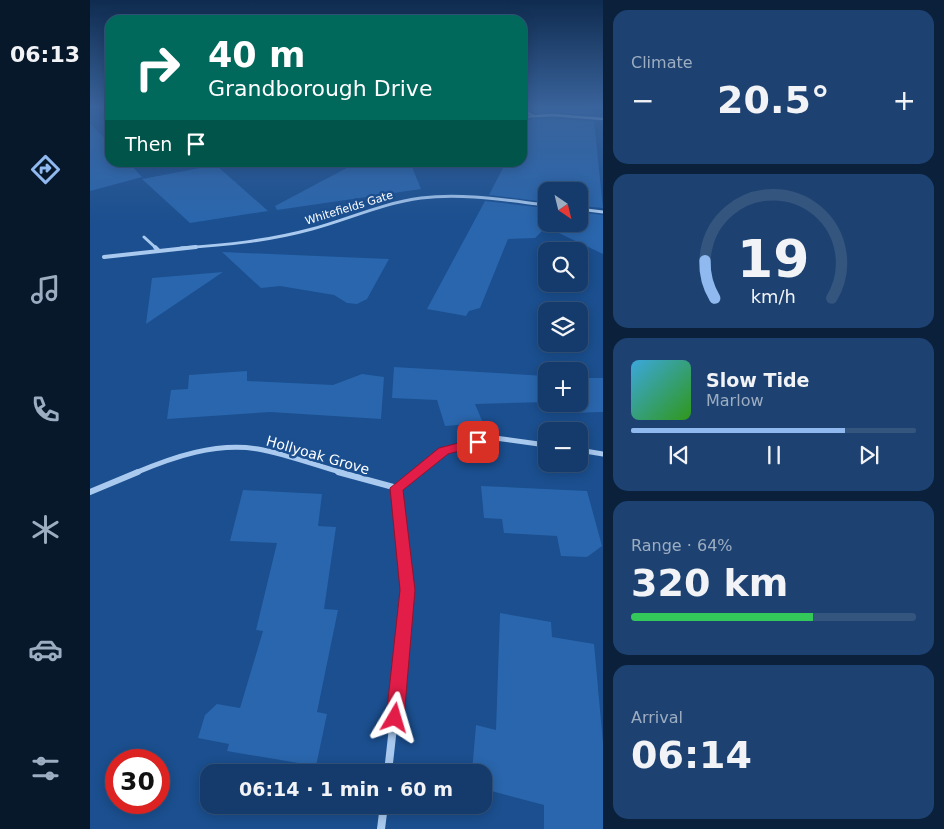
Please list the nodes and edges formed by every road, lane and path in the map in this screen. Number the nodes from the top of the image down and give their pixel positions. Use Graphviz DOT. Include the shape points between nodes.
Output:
graph roads {
  1 [pos="538,204"];
  2 [pos="588,210"];
  3 [pos="603,212"];
  4 [pos="144,237"];
  5 [pos="158,250"];
  6 [pos="104,257"];
  7 [pos="538,444"];
  8 [pos="588,452"];
  9 [pos="603,454"];
  10 [pos="397,488"];
  11 [pos="90,492"];
  12 [pos="389,764"];
  13 [pos="383,814"];
  14 [pos="381,829"];
  1 -- 5 [label="street, Whitefields Gate" via="462,195 423,198 390,203 312,229 257,242"];
  2 -- 3 [label="street"];
  4 -- 5 [label="street"];
  5 -- 6 [label="street, Whitefields Gate"];
  7 -- 10 [label="street" via="496,438 444,451"];
  8 -- 9 [label="street"];
  10 -- 11 [label="street, Hollyoak Grove" via="257,449 220,448 174,457"];
  10 -- 12 [label="street" via="407,590"];
  13 -- 14 [label="street"];
}
